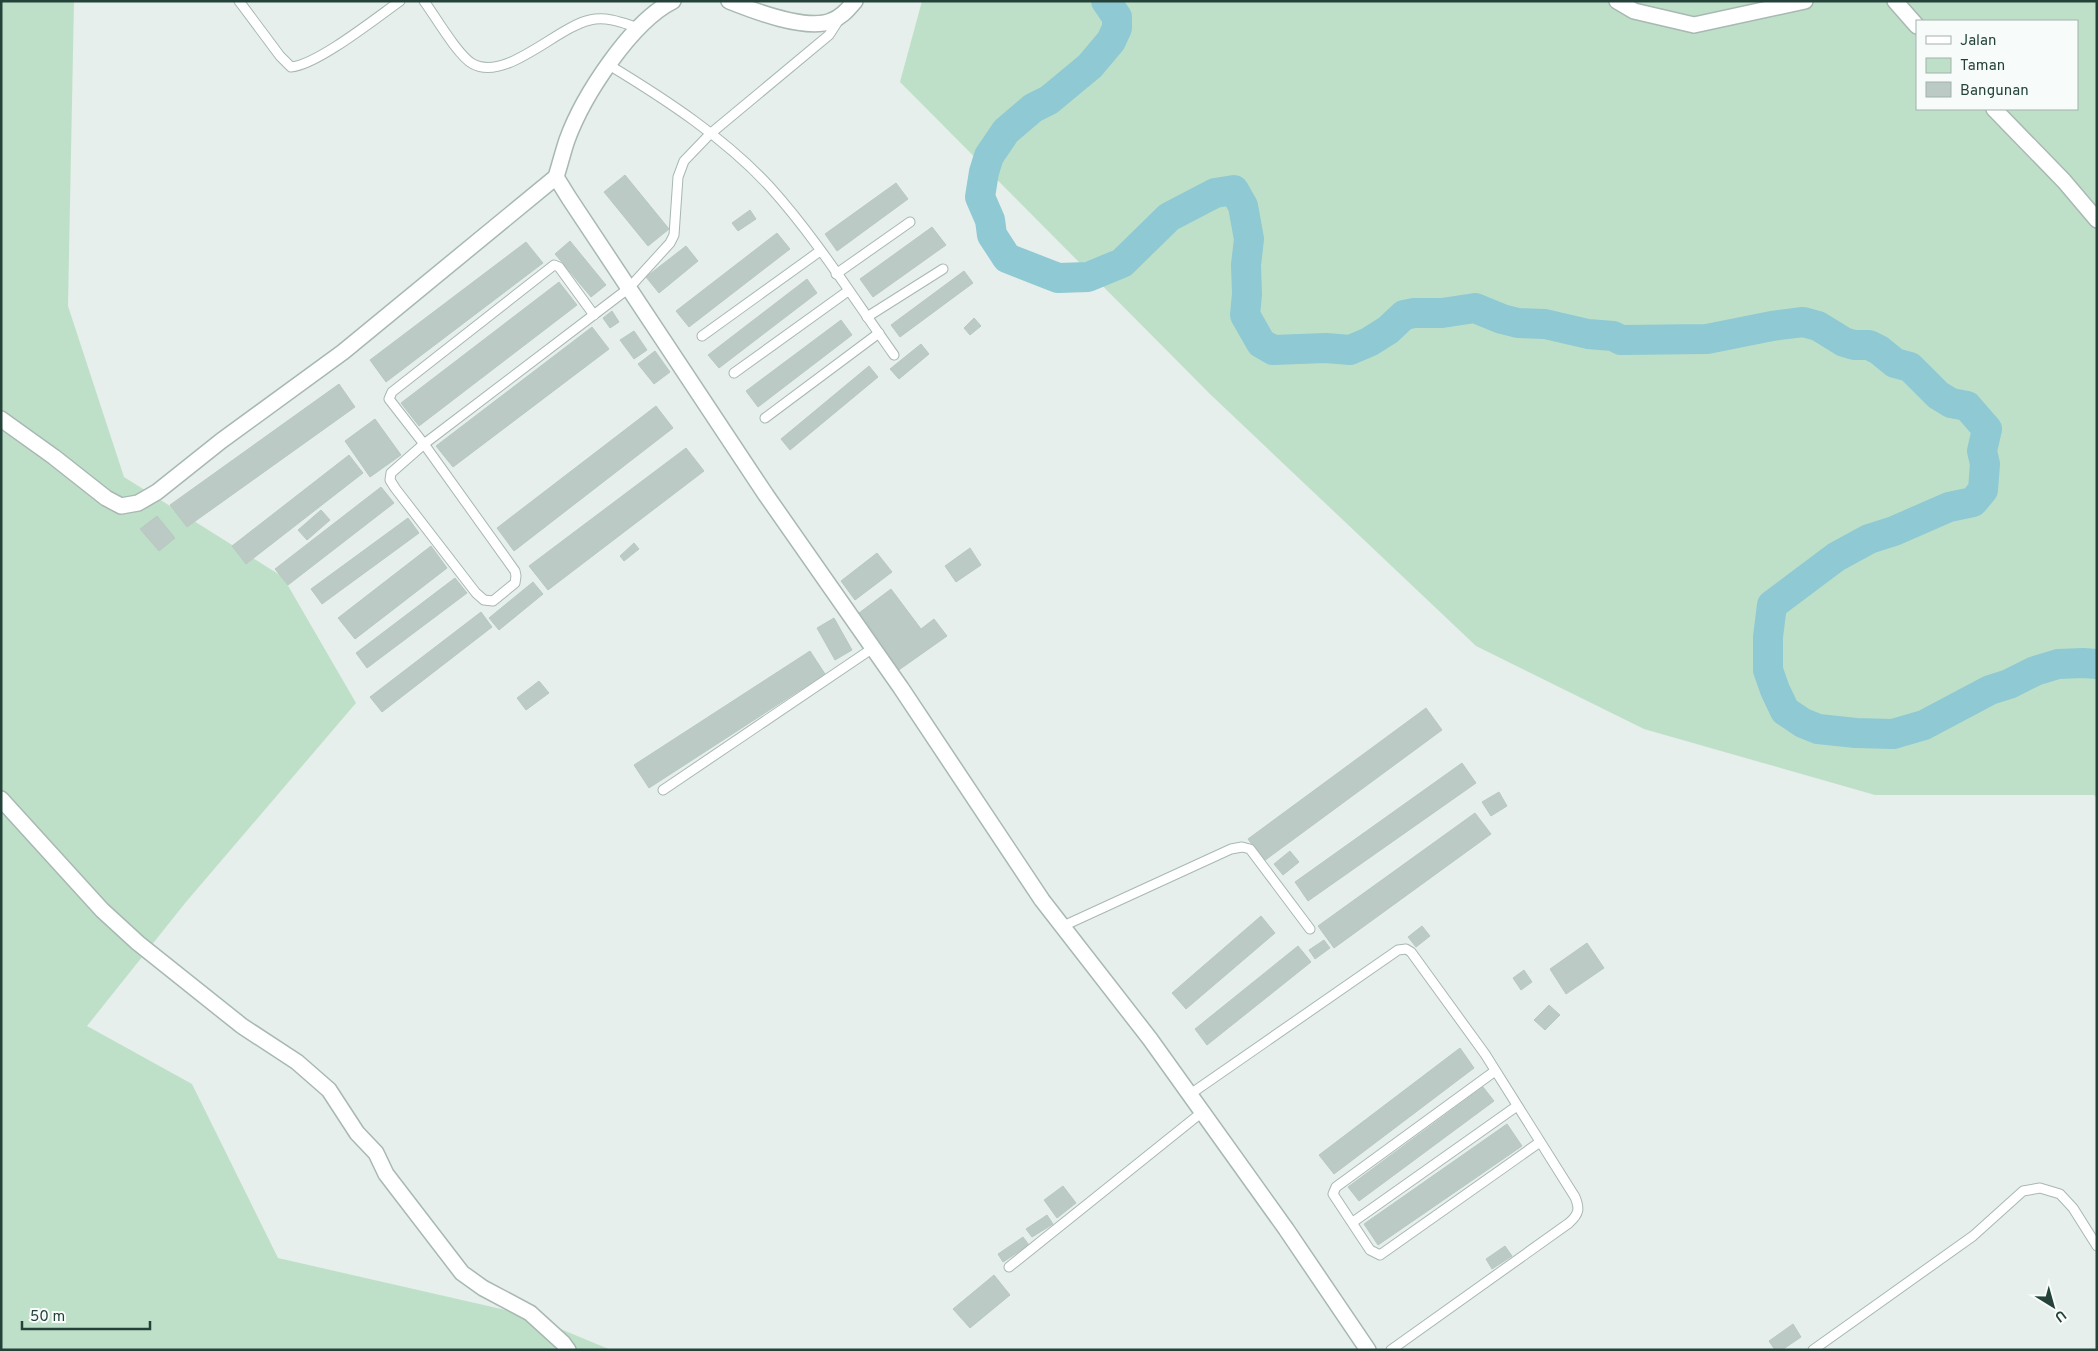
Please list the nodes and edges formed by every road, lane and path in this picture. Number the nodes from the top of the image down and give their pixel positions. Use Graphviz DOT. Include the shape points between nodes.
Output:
graph roads {
  1 [pos="239,1"];
  2 [pos="400,1"];
  3 [pos="424,1"];
  4 [pos="673,1"];
  5 [pos="729,1"];
  6 [pos="855,1"];
  7 [pos="1617,1"];
  8 [pos="1805,1"];
  9 [pos="1895,1"];
  10 [pos="842,16"];
  11 [pos="1916,25"];
  12 [pos="639,28"];
  13 [pos="609,66"];
  14 [pos="1995,110"];
  15 [pos="710,134"];
  16 [pos="556,177"];
  17 [pos="2097,220"];
  18 [pos="910,222"];
  19 [pos="820,251"];
  20 [pos="942,268"];
  21 [pos="836,274"];
  22 [pos="629,288"];
  23 [pos="848,291"];
  24 [pos="594,315"];
  25 [pos="867,317"];
  26 [pos="879,334"];
  27 [pos="702,336"];
  28 [pos="894,355"];
  29 [pos="734,373"];
  30 [pos="765,418"];
  31 [pos="1,419"];
  32 [pos="424,444"];
  33 [pos="873,648"];
  34 [pos="663,790"];
  35 [pos="1,799"];
  36 [pos="1061,927"];
  37 [pos="1310,929"];
  38 [pos="1495,1071"];
  39 [pos="1189,1095"];
  40 [pos="1518,1106"];
  41 [pos="1201,1113"];
  42 [pos="1540,1142"];
  43 [pos="1353,1222"];
  44 [pos="2097,1246"];
  45 [pos="1009,1267"];
  46 [pos="568,1350"];
  47 [pos="1368,1350"];
  48 [pos="1391,1350"];
  49 [pos="1813,1350"];
  1 -- 2 [label="lane" via="291,67 302,66 324,53"];
  3 -- 12 [label="lane" via="471,63 483,68 494,68 512,61 590,20 608,18"];
  4 -- 12 [label="street"];
  5 -- 10 [label="street" via="770,17 810,23 830,22"];
  6 -- 10 [label="street"];
  7 -- 8 [label="street" via="1634,11 1694,25"];
  9 -- 11 [label="street"];
  10 -- 15 [label="lane" via="829,35"];
  12 -- 13 [label="street"];
  13 -- 15 [label="lane" via="654,93"];
  13 -- 16 [label="street" via="591,92 568,138"];
  14 -- 17 [label="street"];
  15 -- 19 [label="lane" via="769,186"];
  15 -- 22 [label="lane" via="684,161 678,177 674,235 670,243"];
  16 -- 22 [label="street"];
  16 -- 31 [label="street" via="342,352 138,503 121,506 106,498"];
  18 -- 21 [label="lane"];
  19 -- 21 [label="lane"];
  19 -- 27 [label="lane"];
  20 -- 25 [label="lane"];
  21 -- 23 [label="lane"];
  22 -- 24 [label="lane"];
  22 -- 33 [label="street" via="766,495"];
  23 -- 25 [label="lane"];
  23 -- 29 [label="lane"];
  24 -- 32 [label="lane"];
  24 -- 32 [label="lane" via="559,267 554,265 546,270 392,392 388,399"];
  25 -- 26 [label="lane"];
  26 -- 28 [label="lane"];
  26 -- 30 [label="lane"];
  32 -- 32 [label="lane" via="391,473 390,480 476,593 484,600 492,601 515,583 515,571"];
  33 -- 34 [label="lane"];
  33 -- 36 [label="street"];
  35 -- 46 [label="street" via="102,910 138,943 242,1026 297,1062 329,1090 357,1133 376,1153 386,1174 462,1273 530,1313"];
  36 -- 37 [label="lane" via="1231,849 1242,847 1250,849"];
  36 -- 39 [label="street" via="1150,1039"];
  38 -- 39 [label="lane" via="1406,949 1398,950"];
  38 -- 40 [label="lane"];
  38 -- 43 [label="lane" via="1336,1187 1333,1194"];
  39 -- 41 [label="street"];
  40 -- 42 [label="lane"];
  40 -- 43 [label="lane"];
  41 -- 45 [label="lane"];
  41 -- 47 [label="street" via="1286,1229"];
  42 -- 43 [label="lane" via="1380,1255 1370,1250"];
  42 -- 48 [label="lane" via="1576,1197 1580,1207 1577,1215"];
  44 -- 49 [label="lane" via="2060,1194 2040,1188 2023,1191 1973,1236"];
}
